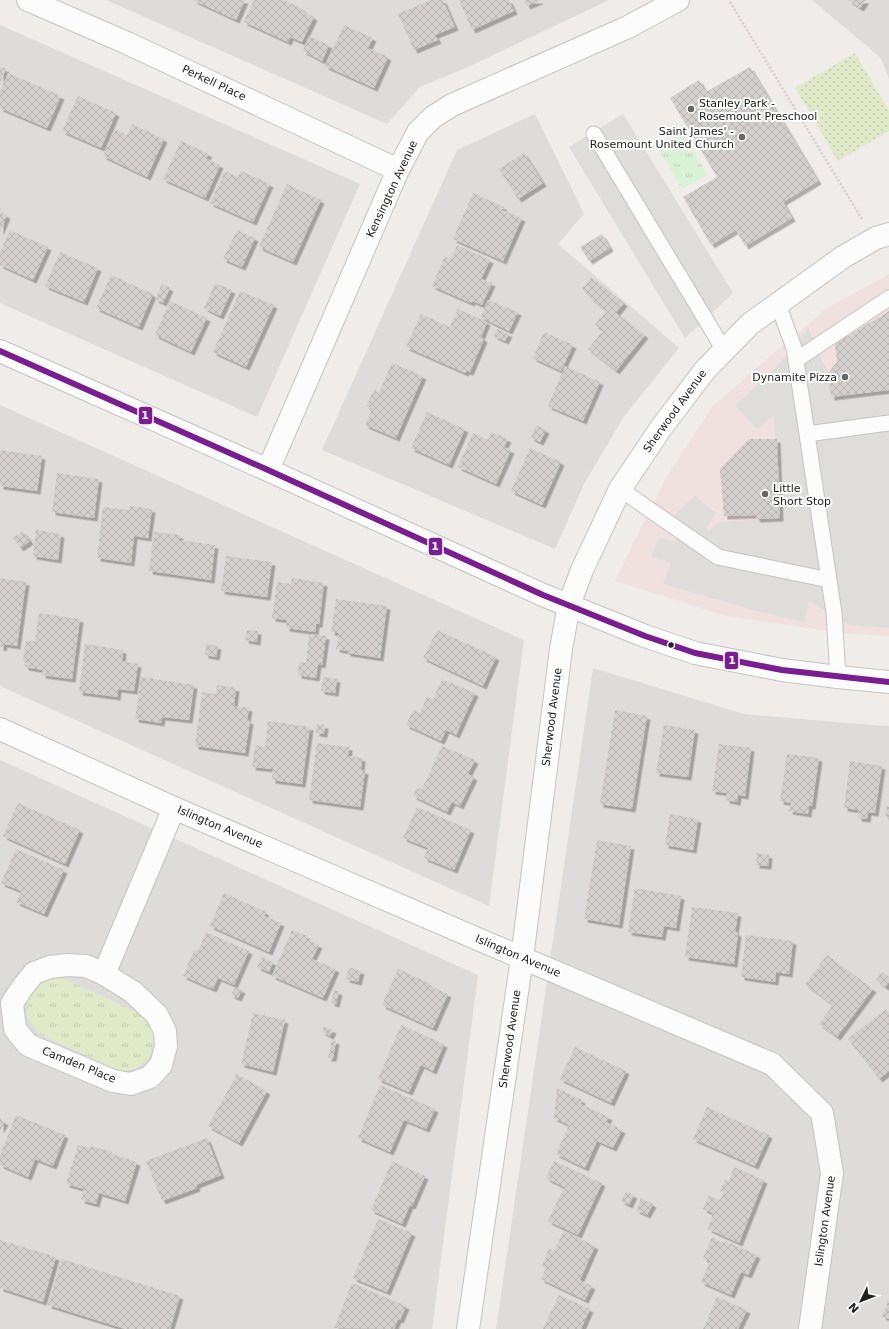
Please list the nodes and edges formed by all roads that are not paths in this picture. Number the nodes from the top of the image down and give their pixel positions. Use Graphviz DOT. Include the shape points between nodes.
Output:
graph roads {
  1 [pos="28,0"];
  2 [pos="678,0"];
  3 [pos="594,134"];
  4 [pos="398,170"];
  5 [pos="883,236"];
  6 [pos="889,298"];
  7 [pos="778,304"];
  8 [pos="724,350"];
  9 [pos="0,351"];
  10 [pos="796,360"];
  11 [pos="889,422"];
  12 [pos="807,434"];
  13 [pos="268,470"];
  14 [pos="620,489"];
  15 [pos="829,580"];
  16 [pos="569,605"];
  17 [pos="838,677"];
  18 [pos="889,682"];
  19 [pos="0,729"];
  20 [pos="174,808"];
  21 [pos="522,958"];
  22 [pos="104,974"];
  23 [pos="468,1329"];
  24 [pos="810,1329"];
  1 -- 4 [label="street, Perkell Place" via="127,43"];
  2 -- 4 [label="street, Kensington Avenue" via="628,27 452,105 433,117 418,132"];
  3 -- 8 [label="lane"];
  4 -- 13 [label="street, Kensington Avenue"];
  5 -- 7 [label="street, Sherwood Avenue" via="843,257"];
  6 -- 10 [label="lane"];
  7 -- 8 [label="street, Sherwood Avenue" via="750,324"];
  7 -- 10 [label="lane"];
  8 -- 14 [label="street, Sherwood Avenue" via="705,370 661,428"];
  9 -- 13 [label="street"];
  10 -- 12 [label="lane"];
  11 -- 12 [label="lane"];
  12 -- 15 [label="lane"];
  13 -- 16 [label="street"];
  14 -- 15 [label="lane" via="718,556"];
  14 -- 16 [label="street, Sherwood Avenue" via="582,570"];
  15 -- 17 [label="lane"];
  16 -- 17 [label="street" via="695,653 782,670"];
  16 -- 21 [label="street, Sherwood Avenue" via="560,657"];
  17 -- 18 [label="street"];
  19 -- 20 [label="street, Islington Avenue"];
  20 -- 21 [label="street, Islington Avenue"];
  20 -- 22 [label="street"];
  21 -- 23 [label="street, Sherwood Avenue"];
  21 -- 24 [label="street, Islington Avenue" via="772,1064 822,1113 832,1173"];
  22 -- 22 [label="street, Camden Place" via="86,966 68,964 34,973 12,1003 14,1029 28,1045 113,1081 131,1084 150,1077 161,1065 166,1046 165,1031 157,1015 133,992"];
}
